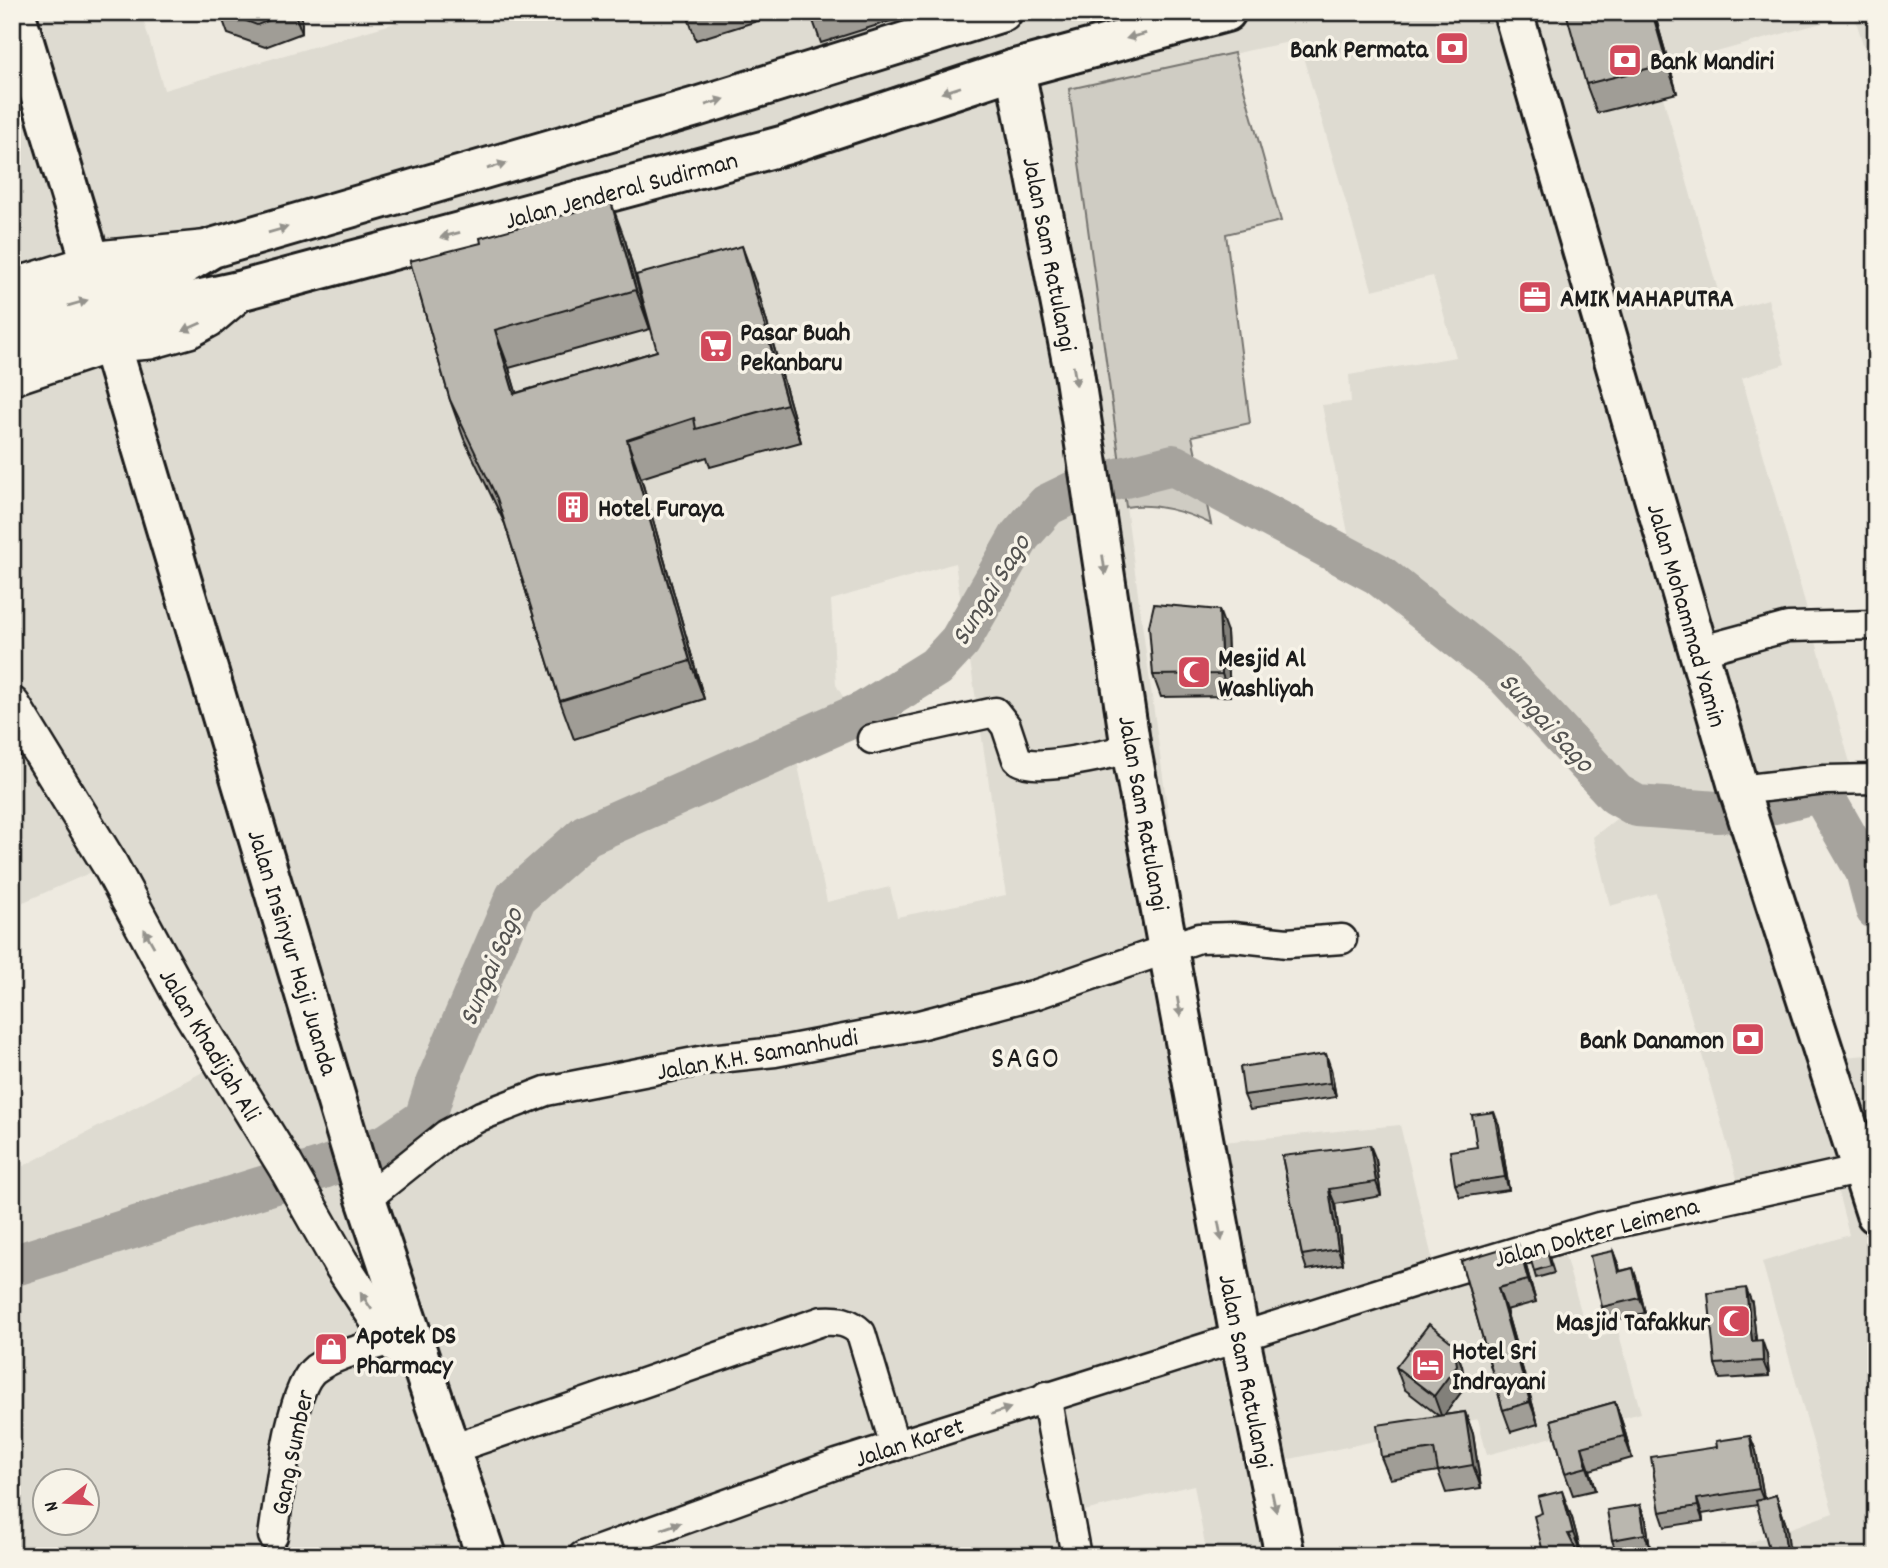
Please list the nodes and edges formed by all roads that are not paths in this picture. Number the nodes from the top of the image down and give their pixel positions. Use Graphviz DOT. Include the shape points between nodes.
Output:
graph roads {
  1 [pos="15,12"];
  2 [pos="1002,12"];
  3 [pos="1226,12"];
  4 [pos="1513,12"];
  5 [pos="1015,69"];
  6 [pos="212,248"];
  7 [pos="91,263"];
  8 [pos="12,288"];
  9 [pos="243,290"];
  10 [pos="155,295"];
  11 [pos="12,323"];
  12 [pos="111,344"];
  13 [pos="12,351"];
  14 [pos="12,377"];
  15 [pos="1876,625"];
  16 [pos="1699,651"];
  17 [pos="12,705"];
  18 [pos="872,739"];
  19 [pos="1131,749"];
  20 [pos="1876,779"];
  21 [pos="1744,805"];
  22 [pos="1342,939"];
  23 [pos="1169,947"];
  24 [pos="1868,1167"];
  25 [pos="357,1168"];
  26 [pos="1876,1214"];
  27 [pos="1240,1338"];
  28 [pos="391,1340"];
  29 [pos="425,1372"];
  30 [pos="1046,1396"];
  31 [pos="895,1446"];
  32 [pos="452,1450"];
  33 [pos="273,1536"];
  34 [pos="486,1556"];
  35 [pos="583,1556"];
  36 [pos="1076,1556"];
  37 [pos="1285,1556"];
  1 -- 7 [label="main road"];
  6 -- 2 [label="main road, Jalan Jenderal Sudirman, one-way" via="683,111"];
  3 -- 5 [label="main road, Jalan Jenderal Sudirman, one-way"];
  4 -- 16 [label="main road, Jalan Mohammad Yamin"];
  5 -- 9 [label="main road, Jalan Jenderal Sudirman, one-way" via="785,145"];
  5 -- 19 [label="main road, Jalan Sam Ratulangi, one-way" via="1092,483"];
  6 -- 7 [label="street" via="124,255"];
  6 -- 10 [label="main road, Jalan Jenderal Sudirman"];
  7 -- 8 [label="street"];
  9 -- 10 [label="main road, Jalan Jenderal Sudirman"];
  9 -- 12 [label="street, one-way" via="189,330 150,341"];
  11 -- 10 [label="main road, Jalan Jenderal Sudirman, one-way"];
  10 -- 13 [label="main road, Jalan Jenderal Sudirman"];
  12 -- 14 [label="street"];
  12 -- 25 [label="main road, Jalan Insinyur Haji Juanda"];
  15 -- 16 [label="street" via="1788,627"];
  16 -- 21 [label="main road, Jalan Mohammad Yamin"];
  28 -- 17 [label="street, Jalan Khadijah Ali, one-way" via="180,994 109,863"];
  18 -- 19 [label="street" via="995,712 1003,718 1017,759 1026,764"];
  19 -- 23 [label="main road, Jalan Sam Ratulangi"];
  20 -- 21 [label="street" via="1825,780"];
  21 -- 24 [label="main road, Jalan Mohammad Yamin"];
  22 -- 23 [label="street, Jalan K.H. Samanhudi" via="1287,943 1199,938"];
  23 -- 25 [label="street, Jalan K.H. Samanhudi" via="1029,996 919,1025 546,1091"];
  23 -- 27 [label="main road, Jalan Sam Ratulangi, one-way"];
  24 -- 26 [label="main road, Jalan Mohammad Yamin"];
  24 -- 27 [label="street, Jalan Dokter Leimena" via="1599,1227"];
  25 -- 29 [label="main road, Jalan Insinyur Haji Juanda"];
  27 -- 30 [label="street, Jalan Karet"];
  27 -- 37 [label="main road, Jalan Sam Ratulangi, one-way"];
  28 -- 29 [label="street, Jalan Khadijah Ali"];
  28 -- 33 [label="street, Gang Sumber" via="328,1361 306,1378 292,1420"];
  29 -- 32 [label="main road, Jalan Insinyur Haji Juanda"];
  31 -- 30 [label="street, Jalan Karet, one-way"];
  30 -- 36 [label="street"];
  31 -- 32 [label="street" via="861,1334 850,1324 834,1320"];
  35 -- 31 [label="street, Jalan Karet, one-way"];
  32 -- 34 [label="main road, Jalan Insinyur Haji Juanda"];
}
